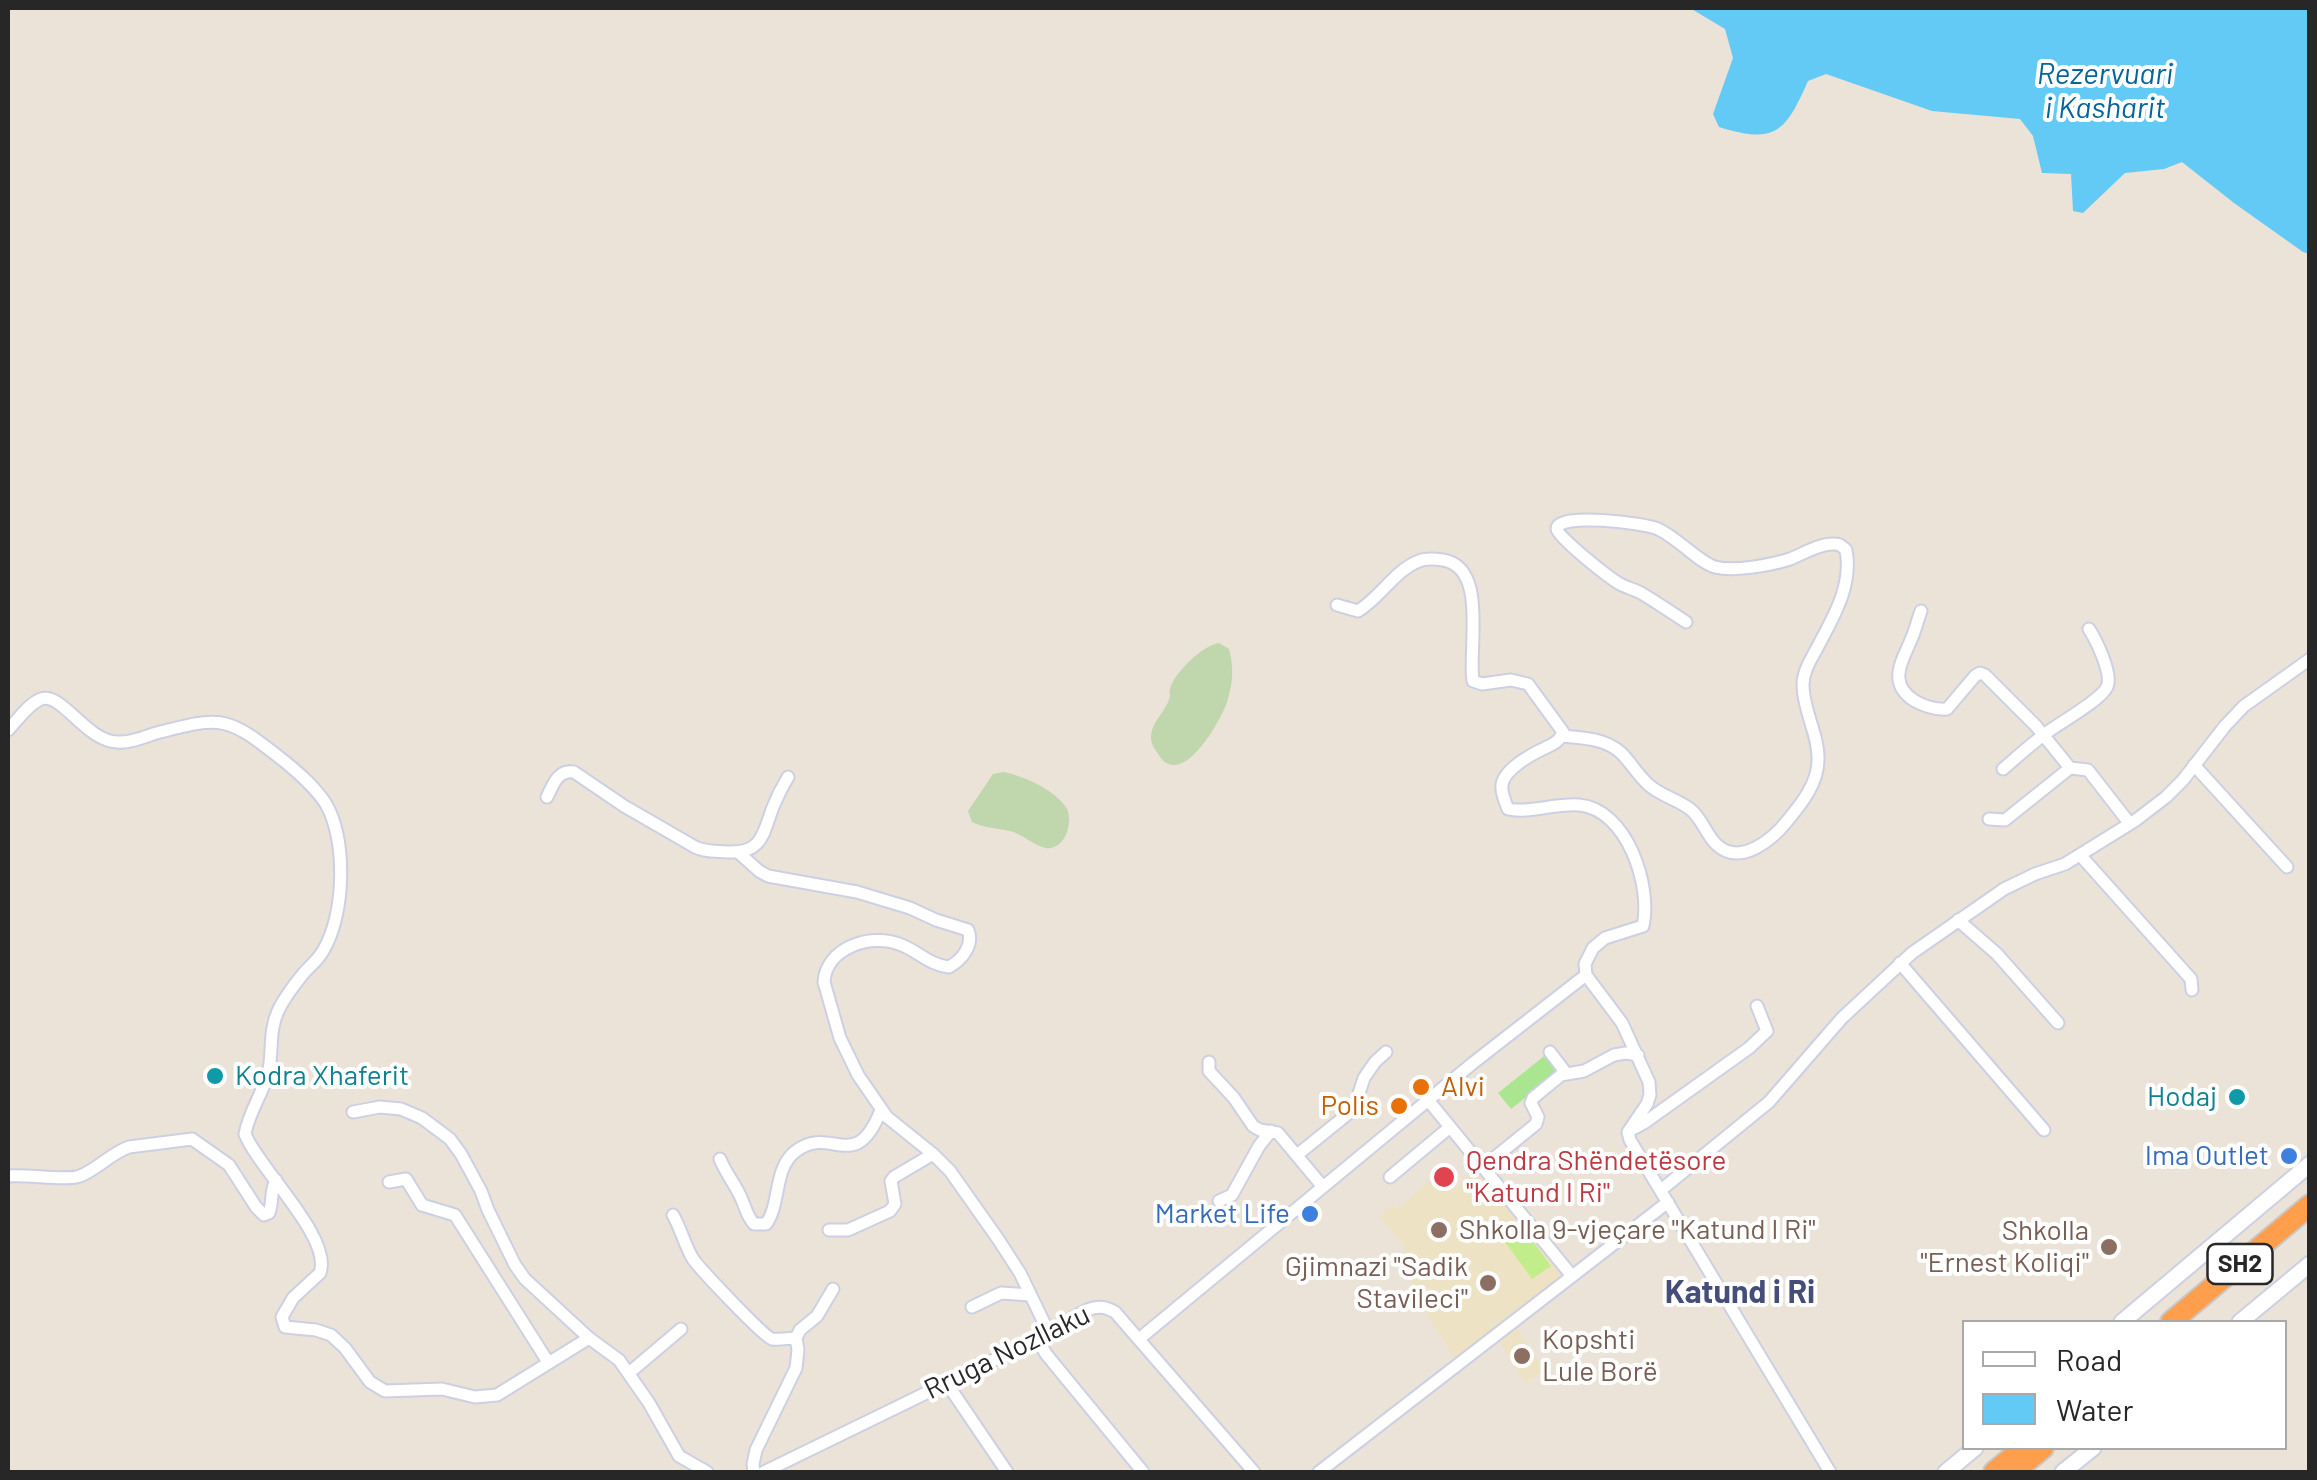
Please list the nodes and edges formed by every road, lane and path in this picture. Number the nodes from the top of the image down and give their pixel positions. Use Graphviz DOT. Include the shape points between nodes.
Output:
graph roads {
  1 [pos="1337,606"];
  2 [pos="1921,611"];
  3 [pos="1686,622"];
  4 [pos="2089,629"];
  5 [pos="2310,658"];
  6 [pos="8,730"];
  7 [pos="2044,735"];
  8 [pos="1562,736"];
  9 [pos="2194,765"];
  10 [pos="2070,768"];
  11 [pos="2003,769"];
  12 [pos="788,778"];
  13 [pos="548,798"];
  14 [pos="1989,819"];
  15 [pos="2130,824"];
  16 [pos="739,852"];
  17 [pos="2081,856"];
  18 [pos="2287,868"];
  19 [pos="1958,920"];
  20 [pos="1900,962"];
  21 [pos="1586,975"];
  22 [pos="2192,990"];
  23 [pos="1756,1006"];
  24 [pos="2058,1024"];
  25 [pos="1386,1052"];
  26 [pos="1550,1052"];
  27 [pos="1638,1055"];
  28 [pos="1210,1062"];
  29 [pos="1566,1073"];
  30 [pos="1428,1100"];
  31 [pos="880,1110"];
  32 [pos="353,1112"];
  33 [pos="1450,1127"];
  34 [pos="1270,1130"];
  35 [pos="2044,1130"];
  36 [pos="1628,1132"];
  37 [pos="932,1154"];
  38 [pos="1296,1155"];
  39 [pos="720,1159"];
  40 [pos="2310,1164"];
  41 [pos="1483,1167"];
  42 [pos="8,1176"];
  43 [pos="1390,1177"];
  44 [pos="276,1180"];
  45 [pos="389,1182"];
  46 [pos="1323,1186"];
  47 [pos="1660,1190"];
  48 [pos="1218,1201"];
  49 [pos="1668,1202"];
  50 [pos="2310,1205"];
  51 [pos="673,1215"];
  52 [pos="2310,1222"];
  53 [pos="830,1230"];
  54 [pos="2310,1264"];
  55 [pos="1572,1276"];
  56 [pos="833,1289"];
  57 [pos="1030,1296"];
  58 [pos="972,1307"];
  59 [pos="2124,1320"];
  60 [pos="2172,1320"];
  61 [pos="2192,1320"];
  62 [pos="2242,1320"];
  63 [pos="681,1329"];
  64 [pos="1043,1334"];
  65 [pos="590,1338"];
  66 [pos="796,1338"];
  67 [pos="1139,1339"];
  68 [pos="548,1362"];
  69 [pos="629,1374"];
  70 [pos="946,1382"];
  71 [pos="1973,1450"];
  72 [pos="2021,1450"];
  73 [pos="2041,1450"];
  74 [pos="2090,1450"];
  75 [pos="707,1472"];
  76 [pos="754,1472"];
  77 [pos="764,1472"];
  78 [pos="1007,1472"];
  79 [pos="1142,1472"];
  80 [pos="1254,1472"];
  81 [pos="1318,1472"];
  82 [pos="1830,1472"];
  83 [pos="1946,1472"];
  84 [pos="1994,1472"];
  85 [pos="2014,1472"];
  86 [pos="2063,1472"];
  1 -- 8 [label="street" via="1358,611 1420,560 1452,562 1466,573 1471,593 1473,681 1528,684"];
  2 -- 7 [label="street" via="1899,669 1905,693 1947,710 1980,673"];
  3 -- 8 [label="street" via="1619,584 1569,544 1558,524 1650,526 1719,568 1789,559 1827,544 1846,550 1843,594 1804,676 1819,755 1816,774 1774,836 1746,852 1719,847 1691,810 1647,783 1619,751 1598,740"];
  4 -- 7 [label="street" via="2108,686"];
  5 -- 9 [label="street" via="2244,706"];
  6 -- 44 [label="street" via="43,698 64,707 94,735 116,742 200,722 229,724 298,772 325,803 338,844 339,902 326,946 276,1014 268,1075 245,1134"];
  7 -- 10 [label="street"];
  7 -- 11 [label="street"];
  8 -- 21 [label="street" via="1508,773 1502,785 1508,809 1562,804 1602,812 1632,849 1645,912 1643,926 1599,942"];
  9 -- 15 [label="street" via="2166,798"];
  9 -- 18 [label="street"];
  10 -- 14 [label="street" via="2005,820"];
  10 -- 15 [label="street" via="2088,770"];
  12 -- 16 [label="street" via="758,842"];
  13 -- 16 [label="street" via="568,770 700,850"];
  15 -- 17 [label="street"];
  16 -- 31 [label="street" via="768,876 857,892 964,927 971,935 949,967 887,940 849,946 828,966 824,982 840,1038"];
  17 -- 19 [label="street" via="2004,890"];
  17 -- 22 [label="street" via="2191,979"];
  19 -- 20 [label="street"];
  19 -- 24 [label="street"];
  20 -- 35 [label="street"];
  20 -- 47 [label="street" via="1769,1102"];
  21 -- 27 [label="street"];
  21 -- 30 [label="street"];
  23 -- 36 [label="street" via="1766,1031 1750,1048"];
  25 -- 38 [label="street" via="1364,1078 1354,1109"];
  26 -- 29 [label="street"];
  27 -- 29 [label="street"];
  27 -- 36 [label="street" via="1650,1095"];
  28 -- 34 [label="street" via="1209,1071 1253,1126"];
  29 -- 41 [label="street" via="1533,1098 1536,1124"];
  30 -- 33 [label="street"];
  30 -- 46 [label="street"];
  31 -- 37 [label="street"];
  31 -- 39 [label="street" via="858,1143 810,1144 793,1153 766,1224 748,1219"];
  32 -- 65 [label="street" via="402,1108 450,1139 515,1266"];
  33 -- 41 [label="street"];
  33 -- 43 [label="street"];
  34 -- 38 [label="street"];
  34 -- 48 [label="street" via="1232,1195"];
  36 -- 47 [label="street"];
  37 -- 53 [label="street" via="891,1181 890,1211 848,1230"];
  37 -- 57 [label="street" via="998,1239"];
  38 -- 46 [label="street"];
  40 -- 59 [label="main road"];
  41 -- 55 [label="street"];
  42 -- 44 [label="street" via="72,1179 128,1147 192,1139 229,1166 264,1214"];
  44 -- 68 [label="street" via="322,1266 287,1305 285,1327 331,1335 384,1391 485,1397"];
  45 -- 68 [label="street" via="406,1179 422,1205 455,1215"];
  46 -- 67 [label="street"];
  47 -- 49 [label="street"];
  49 -- 55 [label="street"];
  49 -- 82 [label="street"];
  50 -- 60 [label="highway, SH2"];
  51 -- 66 [label="street" via="701,1270 759,1330 774,1339"];
  52 -- 61 [label="highway, SH2"];
  54 -- 62 [label="main road"];
  55 -- 81 [label="street"];
  56 -- 66 [label="street"];
  57 -- 58 [label="street" via="1001,1294"];
  57 -- 64 [label="street"];
  63 -- 69 [label="street"];
  64 -- 67 [label="street, Rruga Nozllaku" via="1104,1306"];
  64 -- 70 [label="street, Rruga Nozllaku"];
  64 -- 79 [label="street" via="1046,1354"];
  65 -- 68 [label="street"];
  65 -- 69 [label="street"];
  66 -- 76 [label="street" via="796,1368 756,1450"];
  67 -- 80 [label="street, Rruga Nozllaku"];
  69 -- 75 [label="street" via="679,1456"];
  70 -- 77 [label="street, Rruga Nozllaku"];
  70 -- 78 [label="street"];
  71 -- 83 [label="main road"];
  72 -- 84 [label="highway"];
  73 -- 85 [label="highway"];
  74 -- 86 [label="main road"];
}
